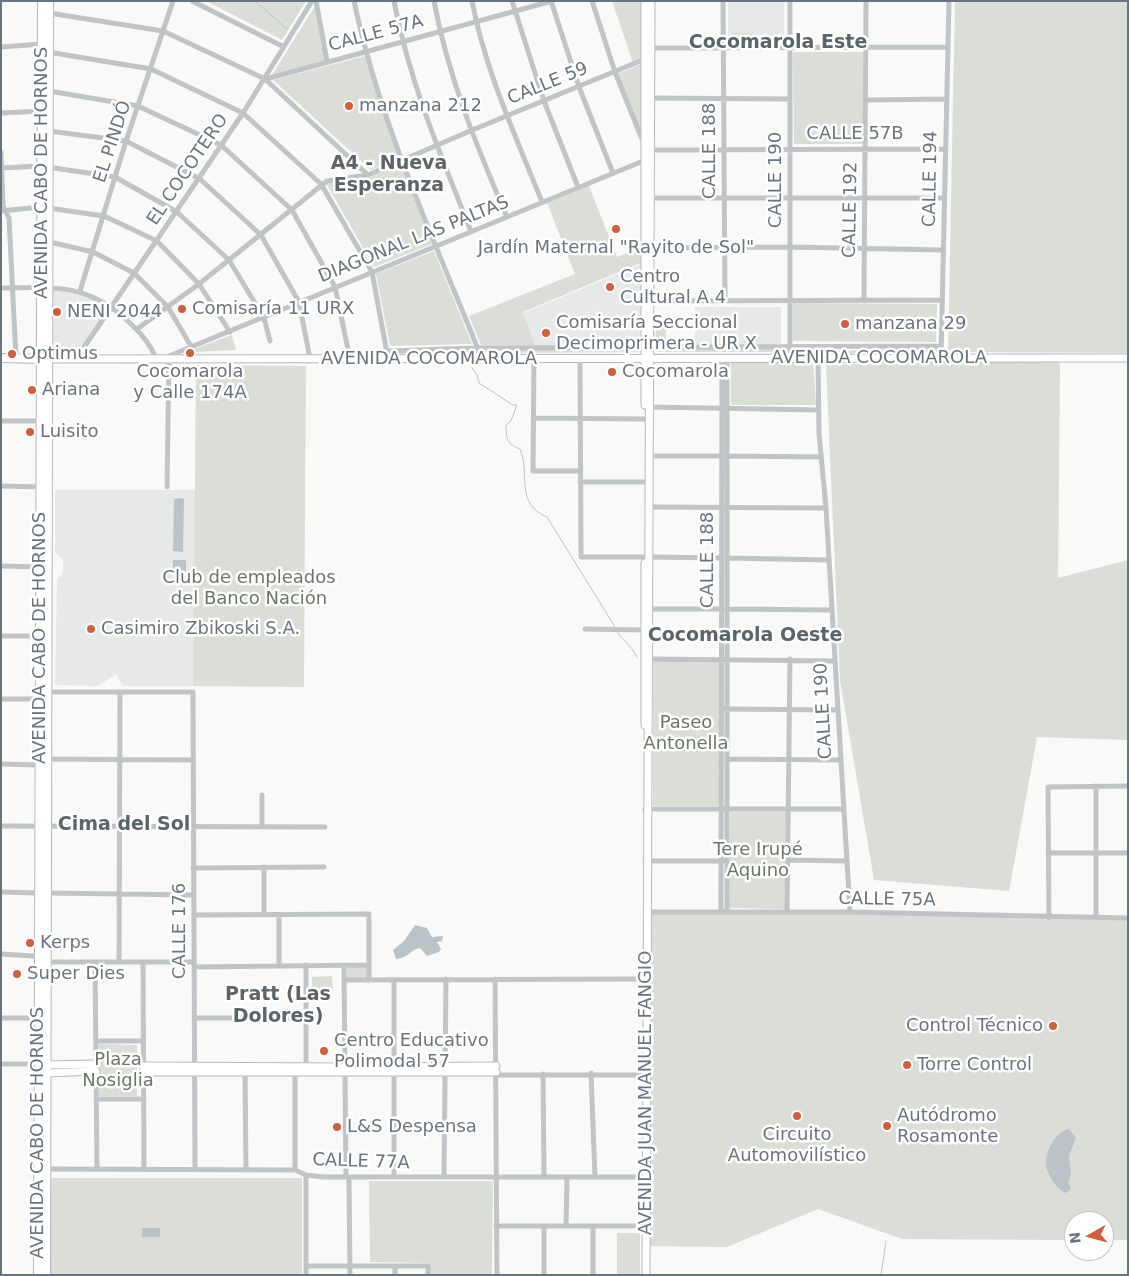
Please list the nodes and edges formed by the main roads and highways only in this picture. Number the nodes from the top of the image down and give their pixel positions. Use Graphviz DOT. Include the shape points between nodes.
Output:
graph roads {
  1 [pos="42,1"];
  2 [pos="49,1"];
  3 [pos="645,1"];
  4 [pos="651,1"];
  5 [pos="45,49"];
  6 [pos="45,129"];
  7 [pos="647,149"];
  8 [pos="648,159"];
  9 [pos="45,208"];
  10 [pos="648,347"];
  11 [pos="1,358"];
  12 [pos="648,358"];
  13 [pos="1128,358"];
  14 [pos="45,359"];
  15 [pos="647,557"];
  16 [pos="647,659"];
  17 [pos="43,826"];
  18 [pos="43,893"];
  19 [pos="45,1066"];
  20 [pos="96,1068"];
  21 [pos="143,1069"];
  22 [pos="245,1069"];
  23 [pos="345,1070"];
  24 [pos="496,1071"];
  25 [pos="38,1275"];
  26 [pos="46,1275"];
  27 [pos="646,1275"];
  1 -- 5 [label="main road, AVENIDA CABO DE HORNOS"];
  2 -- 5 [label="main road, AVENIDA CABO DE HORNOS"];
  3 -- 7 [label="main road, AVENIDA JUAN MANUEL FANGIO"];
  4 -- 7 [label="main road, AVENIDA JUAN MANUEL FANGIO" via="651,98"];
  5 -- 6 [label="main road, AVENIDA CABO DE HORNOS" via="42,111"];
  5 -- 6 [label="main road, AVENIDA CABO DE HORNOS" via="49,91"];
  6 -- 9 [label="main road, AVENIDA CABO DE HORNOS"];
  6 -- 9 [label="main road, AVENIDA CABO DE HORNOS" via="41,166"];
  7 -- 8 [label="main road, AVENIDA JUAN MANUEL FANGIO"];
  8 -- 10 [label="main road, AVENIDA JUAN MANUEL FANGIO"];
  8 -- 10 [label="main road, AVENIDA JUAN MANUEL FANGIO" via="651,198"];
  9 -- 14 [label="main road, AVENIDA CABO DE HORNOS"];
  10 -- 12 [label="main road, AVENIDA JUAN MANUEL FANGIO"];
  11 -- 14 [label="main road, AVENIDA COCOMAROLA"];
  12 -- 13 [label="main road, AVENIDA COCOMAROLA"];
  12 -- 14 [label="main road, AVENIDA COCOMAROLA" via="482,359 388,355 350,359"];
  12 -- 15 [label="main road, AVENIDA JUAN MANUEL FANGIO" via="645,419"];
  12 -- 15 [label="main road, AVENIDA JUAN MANUEL FANGIO" via="650,507"];
  14 -- 17 [label="main road, AVENIDA CABO DE HORNOS" via="49,486 47,759"];
  14 -- 17 [label="main road, AVENIDA CABO DE HORNOS" via="40,421 39,765"];
  15 -- 16 [label="main road, AVENIDA JUAN MANUEL FANGIO" via="650,609"];
  15 -- 16 [label="main road, AVENIDA JUAN MANUEL FANGIO" via="644,630"];
  16 -- 27 [label="main road, AVENIDA JUAN MANUEL FANGIO" via="644,910"];
  17 -- 18 [label="main road, AVENIDA CABO DE HORNOS"];
  18 -- 19 [label="main road, AVENIDA CABO DE HORNOS" via="47,962"];
  18 -- 19 [label="main road, AVENIDA CABO DE HORNOS" via="39,1018"];
  19 -- 20 [label="main road"];
  19 -- 25 [label="main road, AVENIDA CABO DE HORNOS"];
  19 -- 26 [label="main road, AVENIDA CABO DE HORNOS"];
  21 -- 22 [label="main road"];
  22 -- 23 [label="main road"];
  22 -- 23 [label="main road" via="306,1067"];
  23 -- 24 [label="main road"];
}
